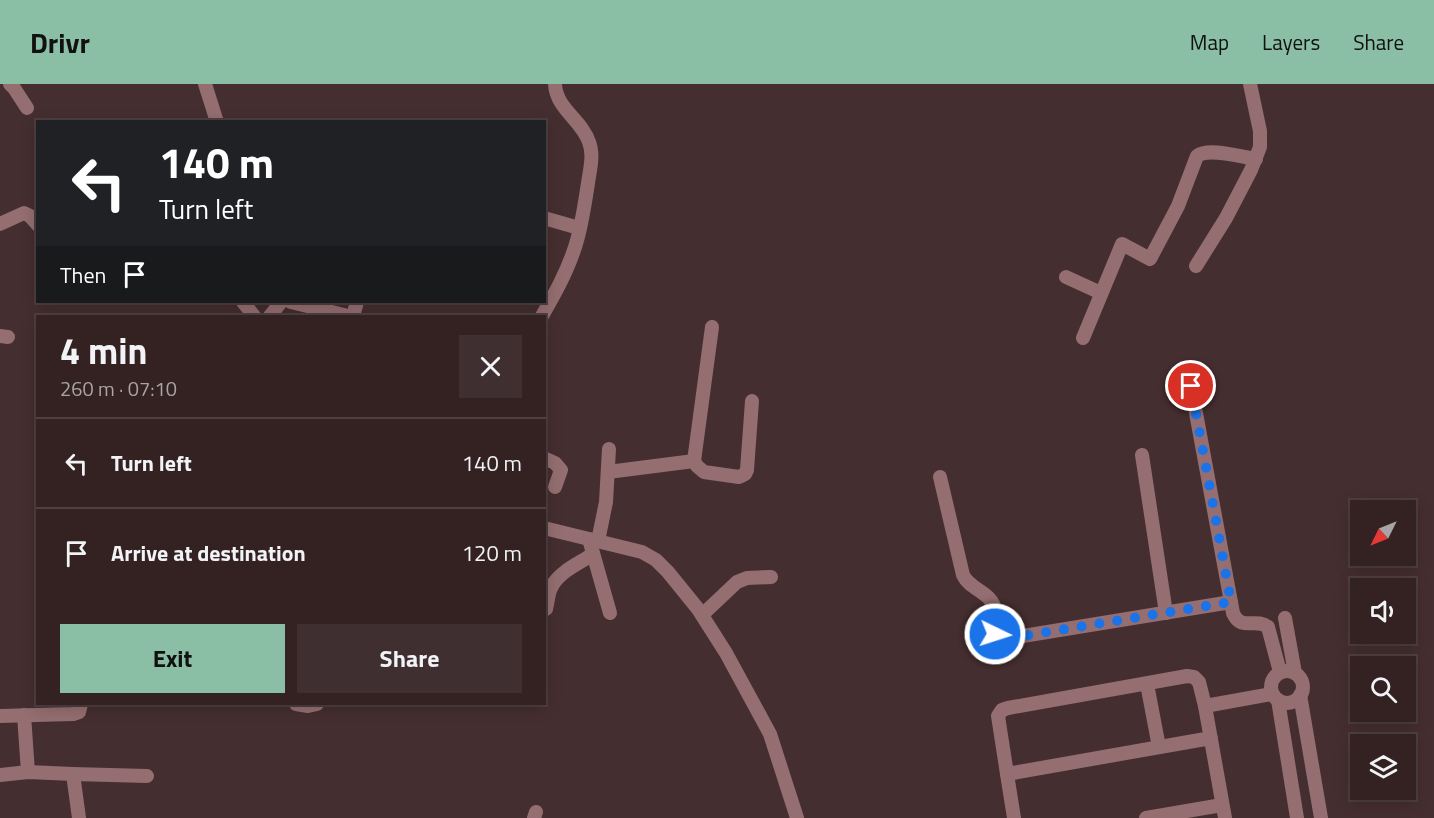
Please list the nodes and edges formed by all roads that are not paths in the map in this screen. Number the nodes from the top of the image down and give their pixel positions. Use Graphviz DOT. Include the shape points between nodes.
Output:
graph roads {
  1 [pos="10,84"];
  2 [pos="205,84"];
  3 [pos="555,84"];
  4 [pos="1250,84"];
  5 [pos="27,108"];
  6 [pos="216,120"];
  7 [pos="1256,159"];
  8 [pos="546,219"];
  9 [pos="36,223"];
  10 [pos="0,224"];
  11 [pos="579,228"];
  12 [pos="1196,266"];
  13 [pos="1066,277"];
  14 [pos="1101,293"];
  15 [pos="280,303"];
  16 [pos="295,303"];
  17 [pos="271,315"];
  18 [pos="346,315"];
  19 [pos="543,315"];
  20 [pos="712,327"];
  21 [pos="1083,338"];
  22 [pos="1191,386"];
  23 [pos="752,401"];
  24 [pos="609,449"];
  25 [pos="1142,455"];
  26 [pos="546,459"];
  27 [pos="694,461"];
  28 [pos="608,472"];
  29 [pos="940,477"];
  30 [pos="555,487"];
  31 [pos="546,529"];
  32 [pos="593,545"];
  33 [pos="771,577"];
  34 [pos="1231,602"];
  35 [pos="546,609"];
  36 [pos="610,613"];
  37 [pos="1166,613"];
  38 [pos="702,615"];
  39 [pos="1285,618"];
  40 [pos="1280,672"];
  41 [pos="1296,673"];
  42 [pos="1147,684"];
  43 [pos="1300,695"];
  44 [pos="1275,697"];
  45 [pos="81,705"];
  46 [pos="1205,706"];
  47 [pos="24,715"];
  48 [pos="0,716"];
  49 [pos="1211,738"];
  50 [pos="1159,747"];
  51 [pos="28,772"];
  52 [pos="73,774"];
  53 [pos="1007,774"];
  54 [pos="0,775"];
  55 [pos="147,776"];
  56 [pos="1223,811"];
  57 [pos="79,818"];
  58 [pos="797,818"];
  59 [pos="1014,818"];
  60 [pos="1146,818"];
  61 [pos="1297,818"];
  62 [pos="1321,818"];
  1 -- 5 [label="street"];
  2 -- 6 [label="street"];
  3 -- 11 [label="street" via="563,108 586,133 592,153"];
  4 -- 7 [label="street" via="1260,130"];
  7 -- 12 [label="street"];
  7 -- 14 [label="street" via="1215,152 1197,156 1178,206 1150,259 1122,244"];
  8 -- 11 [label="street"];
  9 -- 10 [label="street" via="24,213"];
  11 -- 19 [label="street" via="568,266"];
  13 -- 14 [label="street"];
  14 -- 21 [label="street"];
  15 -- 17 [label="street"];
  16 -- 18 [label="street"];
  20 -- 27 [label="street"];
  22 -- 34 [label="street"];
  23 -- 27 [label="street" via="745,474 739,477 704,472"];
  24 -- 28 [label="street"];
  25 -- 37 [label="street"];
  26 -- 30 [label="street" via="561,470"];
  27 -- 28 [label="street"];
  28 -- 32 [label="street" via="606,502"];
  29 -- 37 [label="street" via="963,575 993,604 995,634 999,639"];
  31 -- 32 [label="street"];
  32 -- 35 [label="street" via="556,580"];
  32 -- 36 [label="street"];
  32 -- 38 [label="street" via="642,552 657,560"];
  33 -- 38 [label="street" via="737,582"];
  34 -- 37 [label="street"];
  34 -- 40 [label="street" via="1240,622 1263,623 1268,627"];
  38 -- 58 [label="street" via="770,734"];
  39 -- 41 [label="street"];
  40 -- 41 [label="street"];
  40 -- 44 [label="street" via="1271,681"];
  41 -- 43 [label="street" via="1302,683"];
  42 -- 46 [label="street" via="1194,677"];
  42 -- 50 [label="street"];
  42 -- 53 [label="street" via="1002,710 998,719"];
  43 -- 44 [label="street" via="1286,703"];
  43 -- 62 [label="street"];
  44 -- 46 [label="street"];
  44 -- 61 [label="street"];
  45 -- 47 [label="street" via="76,714"];
  46 -- 49 [label="street"];
  47 -- 48 [label="street"];
  47 -- 51 [label="street"];
  49 -- 50 [label="street"];
  49 -- 56 [label="street"];
  50 -- 53 [label="street"];
  51 -- 52 [label="street"];
  51 -- 54 [label="street"];
  52 -- 55 [label="street"];
  52 -- 57 [label="street"];
  53 -- 59 [label="street"];
  56 -- 60 [label="street"];
}
